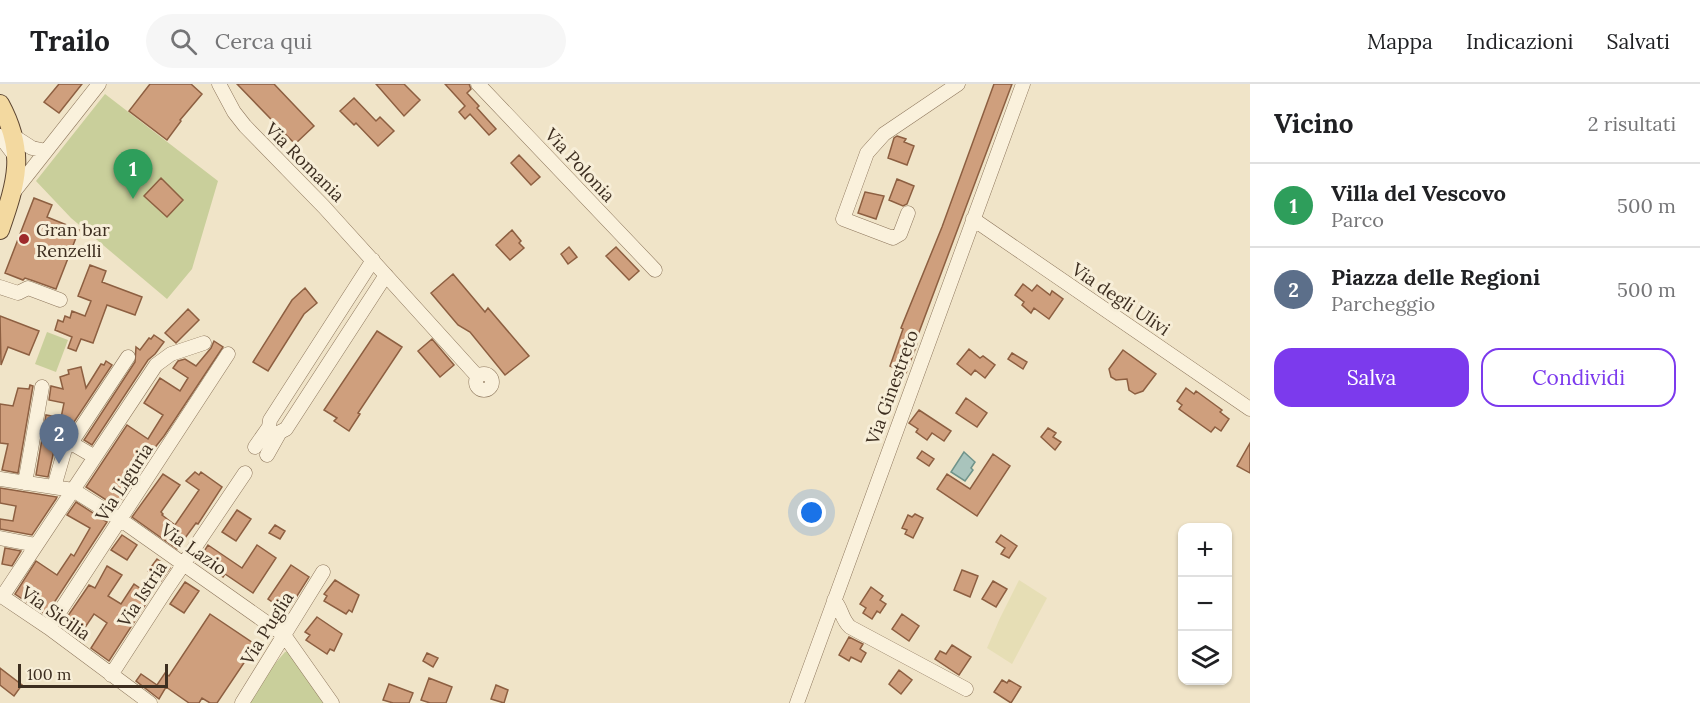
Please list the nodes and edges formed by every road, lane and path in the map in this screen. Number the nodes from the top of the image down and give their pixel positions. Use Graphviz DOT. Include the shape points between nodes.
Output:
graph roads {
  1 [pos="99,84"];
  2 [pos="219,84"];
  3 [pos="478,84"];
  4 [pos="958,84"];
  5 [pos="1023,84"];
  6 [pos="0,104"];
  7 [pos="7,137"];
  8 [pos="46,151"];
  9 [pos="12,195"];
  10 [pos="908,213"];
  11 [pos="973,219"];
  12 [pos="0,230"];
  13 [pos="373,260"];
  14 [pos="655,270"];
  15 [pos="386,275"];
  16 [pos="0,287"];
  17 [pos="375,293"];
  18 [pos="405,295"];
  19 [pos="60,300"];
  20 [pos="204,343"];
  21 [pos="228,354"];
  22 [pos="128,357"];
  23 [pos="478,377"];
  24 [pos="42,387"];
  25 [pos="1250,409"];
  26 [pos="72,443"];
  27 [pos="94,457"];
  28 [pos="245,473"];
  29 [pos="0,479"];
  30 [pos="25,483"];
  31 [pos="54,487"];
  32 [pos="73,490"];
  33 [pos="121,520"];
  34 [pos="0,538"];
  35 [pos="36,545"];
  36 [pos="184,563"];
  37 [pos="323,572"];
  38 [pos="1,596"];
  39 [pos="834,600"];
  40 [pos="49,628"];
  41 [pos="284,635"];
  42 [pos="111,675"];
  43 [pos="966,689"];
  44 [pos="150,703"];
  45 [pos="242,703"];
  46 [pos="332,703"];
  47 [pos="797,703"];
  1 -- 8 [label="street"];
  2 -- 13 [label="street, Via Romania" via="245,126"];
  3 -- 14 [label="street, Via Polonia"];
  4 -- 10 [label="street" via="884,134 867,153 843,219 893,238 900,234"];
  5 -- 11 [label="street, Via Ginestreto"];
  6 -- 7 [label="main road"];
  7 -- 8 [label="street"];
  7 -- 9 [label="main road" via="18,159"];
  8 -- 9 [label="street"];
  9 -- 12 [label="main road"];
  11 -- 25 [label="street, Via degli Ulivi"];
  11 -- 39 [label="street, Via Ginestreto"];
  13 -- 15 [label="street, Via Romania"];
  13 -- 17 [label="street" via="270,420 261,451 286,429"];
  15 -- 17 [label="street"];
  15 -- 18 [label="street, Via Romania"];
  16 -- 19 [label="street" via="18,293 28,288"];
  17 -- 18 [label="street"];
  18 -- 23 [label="street, Via Romania"];
  20 -- 27 [label="street" via="158,362"];
  21 -- 33 [label="street, Via Liguria"];
  22 -- 26 [label="street"];
  24 -- 30 [label="street"];
  26 -- 27 [label="street"];
  26 -- 31 [label="street" via="65,449"];
  27 -- 32 [label="street"];
  28 -- 36 [label="street, Via Istria"];
  29 -- 30 [label="street, Via Lazio"];
  30 -- 31 [label="street, Via Lazio"];
  31 -- 32 [label="street, Via Lazio"];
  32 -- 33 [label="street, Via Lazio"];
  32 -- 35 [label="street"];
  33 -- 36 [label="street, Via Lazio"];
  33 -- 40 [label="street, Via Liguria"];
  34 -- 35 [label="street"];
  35 -- 38 [label="street"];
  36 -- 41 [label="street, Via Lazio"];
  36 -- 42 [label="street, Via Istria"];
  37 -- 41 [label="street, Via Puglia"];
  38 -- 40 [label="street, Via Sicilia"];
  39 -- 43 [label="street" via="850,627"];
  39 -- 47 [label="street, Via Ginestreto"];
  40 -- 42 [label="street, Via Sicilia"];
  41 -- 45 [label="street, Via Puglia"];
  41 -- 46 [label="street, Via Lazio"];
  42 -- 44 [label="street, Via Sicilia"];
}
